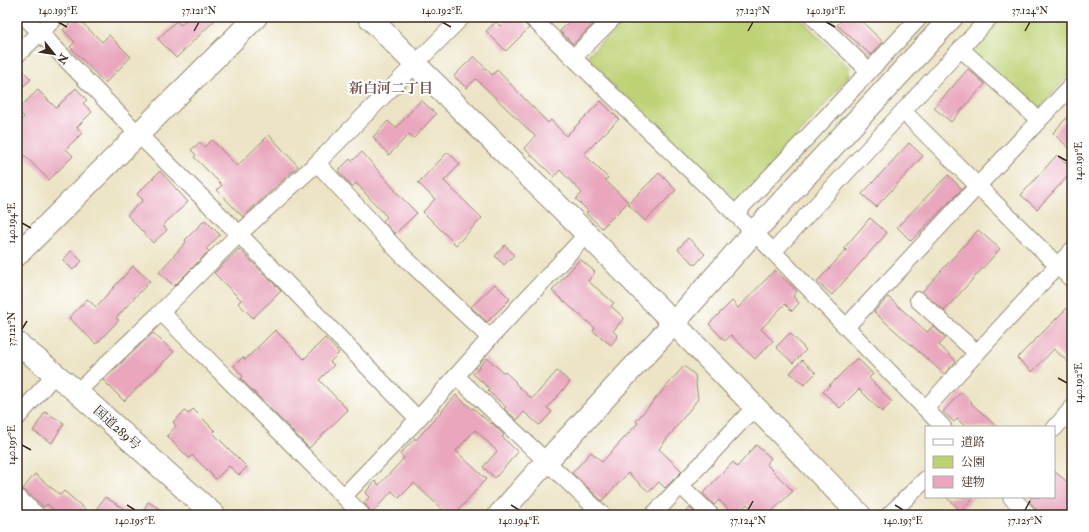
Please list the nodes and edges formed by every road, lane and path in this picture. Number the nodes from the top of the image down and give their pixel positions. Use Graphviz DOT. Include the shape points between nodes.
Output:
graph roads {
  1 [pos="25,17"];
  2 [pos="56,17"];
  3 [pos="256,17"];
  4 [pos="370,17"];
  5 [pos="462,17"];
  6 [pos="531,17"];
  7 [pos="614,17"];
  8 [pos="814,17"];
  9 [pos="920,17"];
  10 [pos="952,17"];
  11 [pos="990,17"];
  12 [pos="40,33"];
  13 [pos="961,49"];
  14 [pos="17,55"];
  15 [pos="573,58"];
  16 [pos="416,65"];
  17 [pos="869,71"];
  18 [pos="1072,85"];
  19 [pos="903,111"];
  20 [pos="1039,120"];
  21 [pos="138,134"];
  22 [pos="317,163"];
  23 [pos="978,186"];
  24 [pos="735,214"];
  25 [pos="754,232"];
  26 [pos="239,234"];
  27 [pos="587,234"];
  28 [pos="1072,250"];
  29 [pos="773,252"];
  30 [pos="17,255"];
  31 [pos="1057,265"];
  32 [pos="1072,280"];
  33 [pos="918,300"];
  34 [pos="162,312"];
  35 [pos="674,323"];
  36 [pos="846,327"];
  37 [pos="490,338"];
  38 [pos="17,343"];
  39 [pos="977,353"];
  40 [pos="55,374"];
  41 [pos="456,376"];
  42 [pos="77,392"];
  43 [pos="755,407"];
  44 [pos="926,408"];
  45 [pos="1072,408"];
  46 [pos="17,418"];
  47 [pos="418,419"];
  48 [pos="942,426"];
  49 [pos="1055,428"];
  50 [pos="546,462"];
  51 [pos="925,480"];
  52 [pos="682,486"];
  53 [pos="344,496"];
  54 [pos="17,497"];
  55 [pos="1012,498"];
  56 [pos="37,515"];
  57 [pos="214,515"];
  58 [pos="362,515"];
  59 [pos="499,515"];
  60 [pos="603,515"];
  61 [pos="653,515"];
  62 [pos="711,515"];
  63 [pos="860,515"];
  64 [pos="889,515"];
  65 [pos="1029,515"];
  1 -- 12 [label="street"];
  2 -- 12 [label="street"];
  3 -- 21 [label="main road"];
  4 -- 16 [label="main road"];
  5 -- 16 [label="street"];
  6 -- 15 [label="street"];
  7 -- 15 [label="street"];
  8 -- 17 [label="street"];
  9 -- 17 [label="street"];
  10 -- 25 [label="main road"];
  11 -- 13 [label="street"];
  12 -- 14 [label="street"];
  12 -- 21 [label="street"];
  13 -- 19 [label="street"];
  13 -- 20 [label="street"];
  15 -- 24 [label="street"];
  16 -- 22 [label="street"];
  16 -- 27 [label="main road"];
  17 -- 24 [label="street"];
  18 -- 20 [label="street"];
  19 -- 23 [label="street"];
  19 -- 29 [label="street"];
  20 -- 23 [label="street"];
  21 -- 26 [label="street"];
  21 -- 30 [label="main road"];
  22 -- 26 [label="street"];
  22 -- 37 [label="street" via="401,254"];
  23 -- 31 [label="street"];
  23 -- 36 [label="street"];
  24 -- 25 [label="street"];
  25 -- 29 [label="street"];
  25 -- 35 [label="main road"];
  26 -- 34 [label="street"];
  26 -- 47 [label="street"];
  27 -- 35 [label="main road"];
  27 -- 37 [label="street"];
  28 -- 31 [label="street"];
  29 -- 36 [label="street"];
  31 -- 32 [label="street"];
  31 -- 39 [label="street"];
  33 -- 39 [label="street"];
  34 -- 42 [label="street"];
  34 -- 53 [label="street"];
  35 -- 43 [label="main road"];
  35 -- 50 [label="main road"];
  36 -- 44 [label="street"];
  37 -- 41 [label="street"];
  38 -- 40 [label="main road, 国道289号"];
  39 -- 44 [label="street"];
  40 -- 42 [label="main road, 国道289号"];
  40 -- 46 [label="street"];
  41 -- 47 [label="street"];
  41 -- 50 [label="street"];
  42 -- 57 [label="main road, 国道289号"];
  43 -- 52 [label="street"];
  43 -- 63 [label="main road"];
  44 -- 48 [label="street"];
  45 -- 49 [label="street"];
  47 -- 53 [label="street"];
  50 -- 59 [label="main road"];
  50 -- 60 [label="street"];
  51 -- 64 [label="street"];
  52 -- 61 [label="street"];
  52 -- 62 [label="street"];
  53 -- 58 [label="street"];
  54 -- 56 [label="street"];
  55 -- 65 [label="street"];
}
